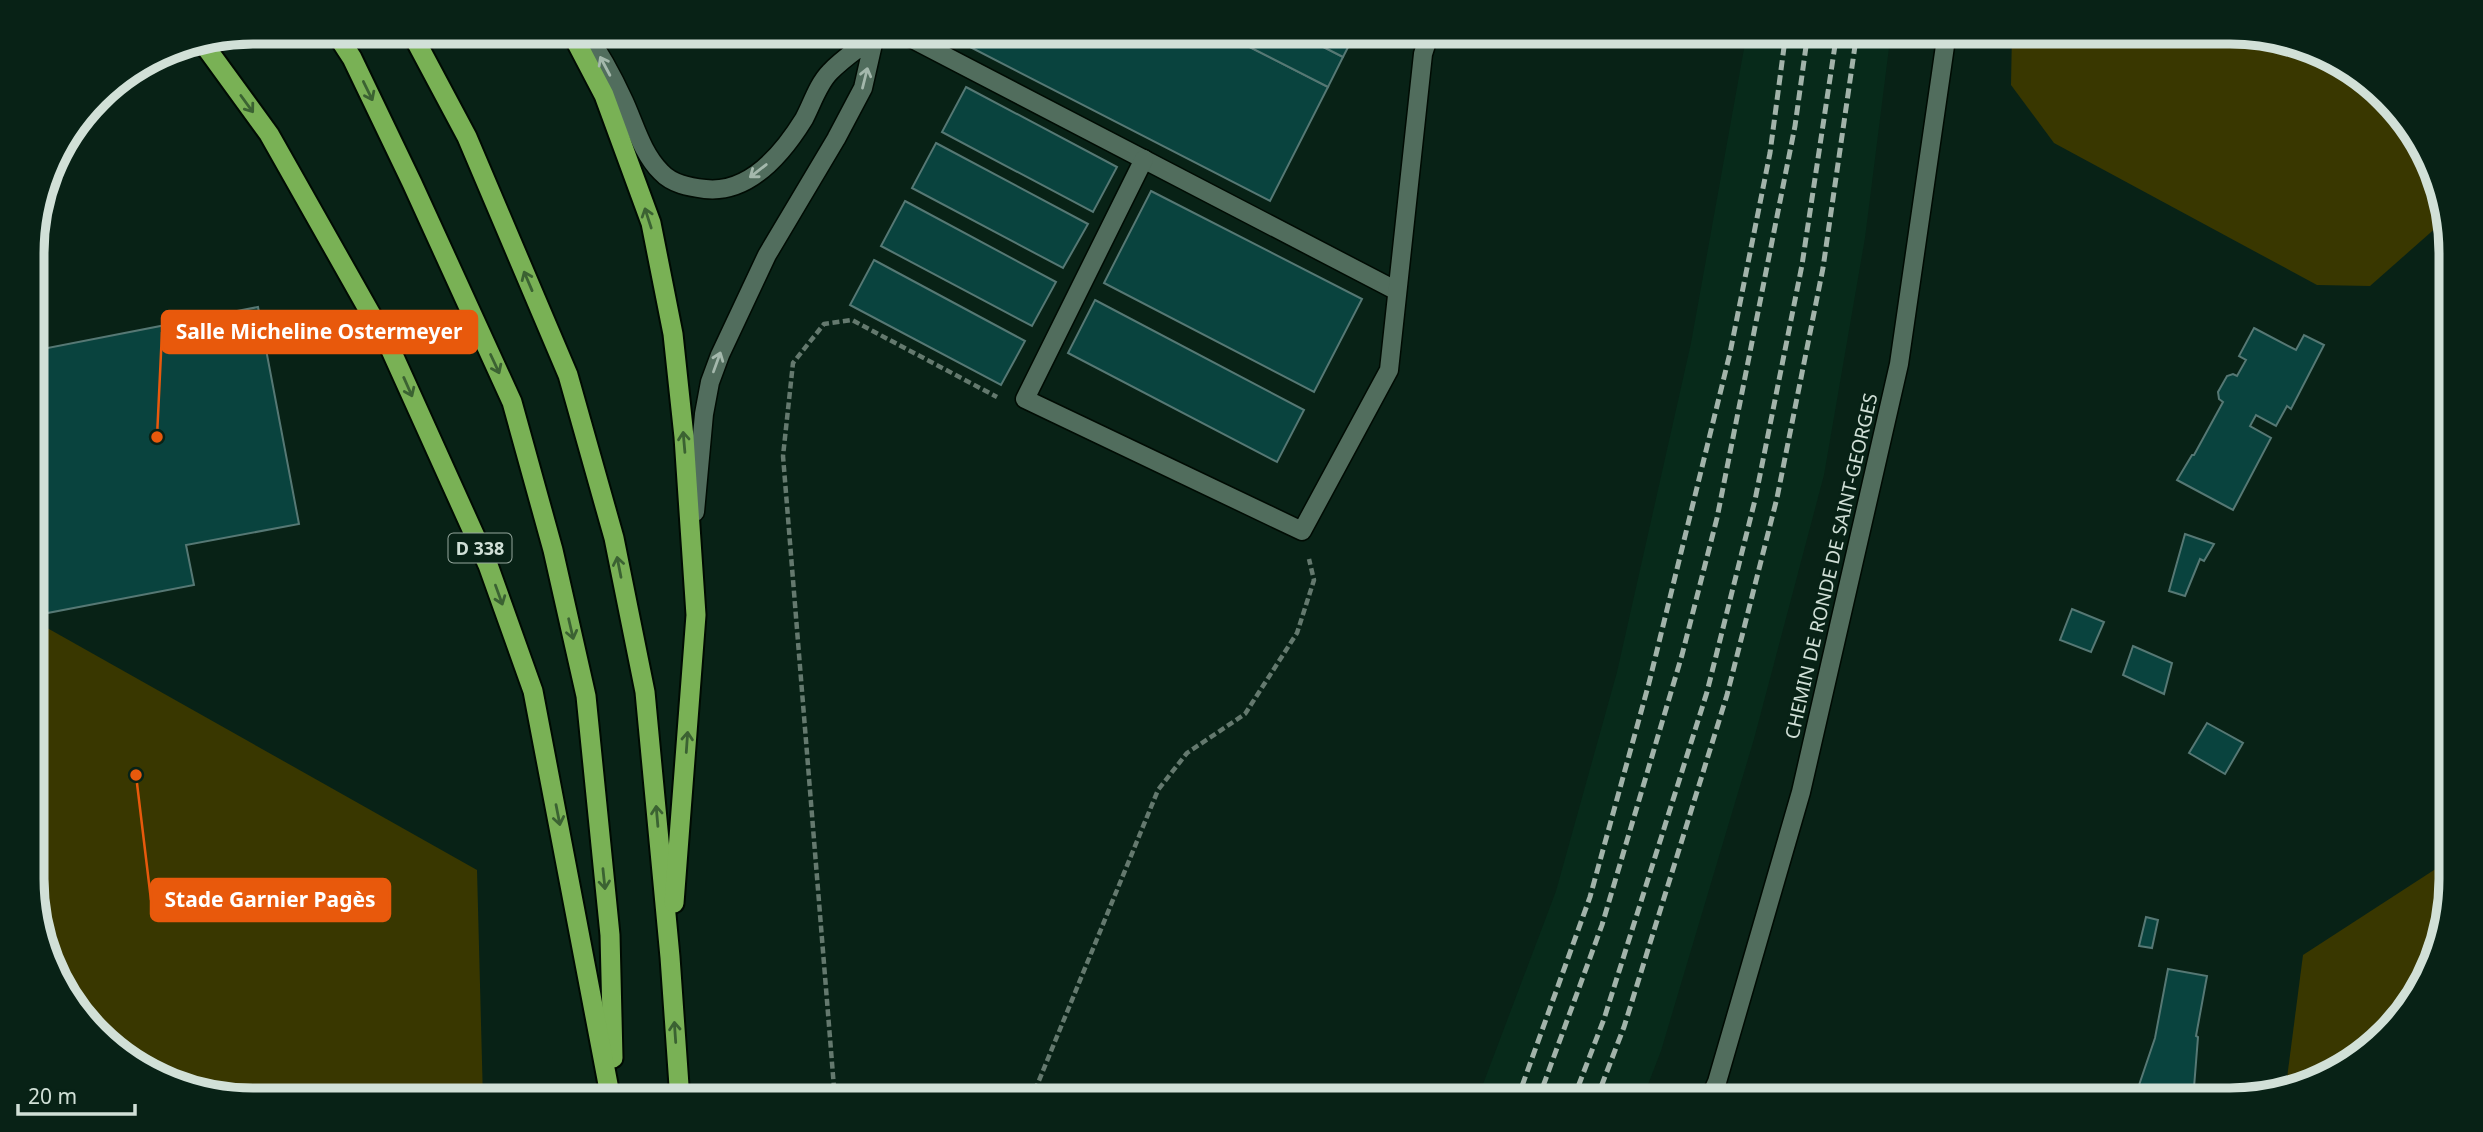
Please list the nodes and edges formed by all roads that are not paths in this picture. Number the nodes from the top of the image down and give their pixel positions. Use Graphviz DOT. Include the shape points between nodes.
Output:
graph roads {
  1 [pos="343,44"];
  2 [pos="417,44"];
  3 [pos="577,44"];
  4 [pos="592,44"];
  5 [pos="863,44"];
  6 [pos="873,44"];
  7 [pos="922,44"];
  8 [pos="1426,44"];
  9 [pos="1945,44"];
  10 [pos="207,49"];
  11 [pos="1144,159"];
  12 [pos="1397,291"];
  13 [pos="692,550"];
  14 [pos="670,957"];
  15 [pos="611,1088"];
  16 [pos="613,1088"];
  17 [pos="679,1088"];
  18 [pos="1714,1088"];
  1 -- 16 [label="highway, D 338, one-way" via="512,402 553,550 586,696 610,935"];
  14 -- 2 [label="highway, one-way" via="645,692 614,538 568,375 467,137"];
  13 -- 3 [label="highway, one-way" via="673,334 651,223 604,95"];
  5 -- 4 [label="street, one-way" via="828,74 782,150 737,186 712,190 685,186 662,174 641,144 624,101"];
  13 -- 6 [label="street, one-way" via="704,414 716,364 766,255 863,88"];
  7 -- 11 [label="street"];
  8 -- 12 [label="street"];
  9 -- 18 [label="street, CHEMIN DE RONDE DE SAINT-GEORGES" via="1899,364 1801,792"];
  10 -- 15 [label="highway, D 338, one-way" via="269,134 390,348 488,565 533,691"];
  11 -- 12 [label="street"];
  11 -- 12 [label="street" via="1025,399 1302,531 1389,370"];
  14 -- 13 [label="highway, one-way" via="696,615"];
  17 -- 14 [label="highway, one-way"];
}
